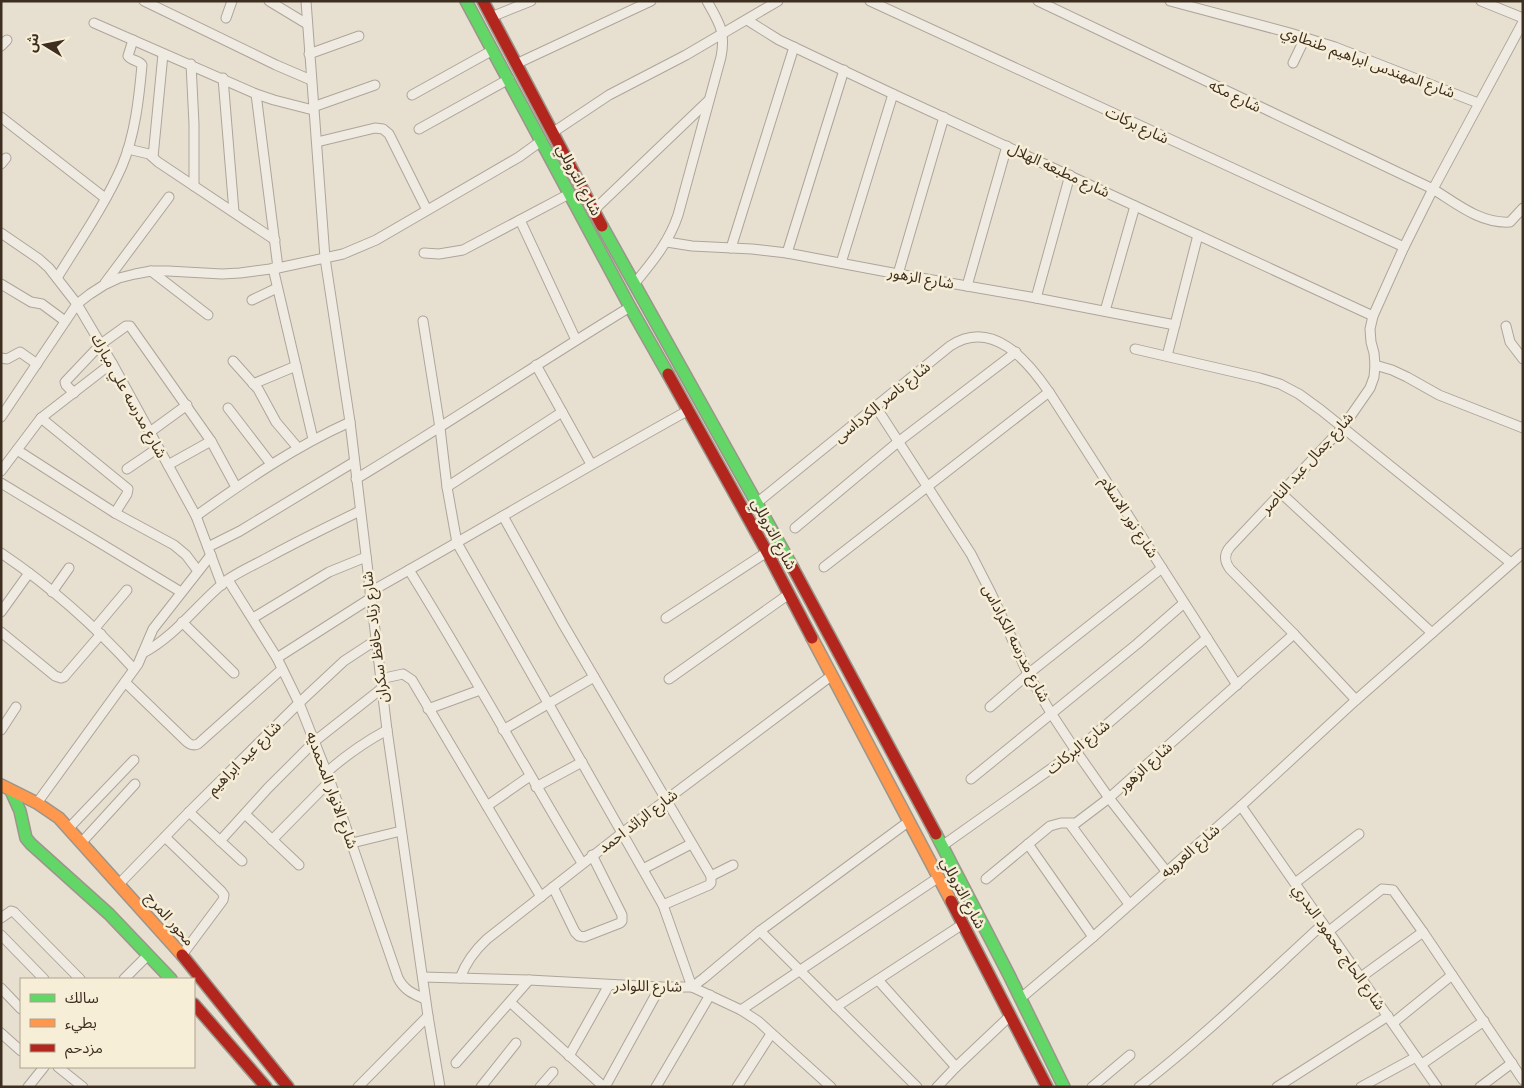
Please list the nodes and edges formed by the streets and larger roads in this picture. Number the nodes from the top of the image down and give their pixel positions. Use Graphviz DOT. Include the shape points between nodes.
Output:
graph roads {
  1 [pos="144,1"];
  2 [pos="232,1"];
  3 [pos="269,1"];
  4 [pos="306,1"];
  5 [pos="466,1"];
  6 [pos="483,1"];
  7 [pos="531,1"];
  8 [pos="651,1"];
  9 [pos="707,1"];
  10 [pos="778,1"];
  11 [pos="870,1"];
  12 [pos="1038,1"];
  13 [pos="1170,1"];
  14 [pos="1482,1"];
  15 [pos="492,17"];
  16 [pos="226,18"];
  17 [pos="1523,18"];
  18 [pos="747,20"];
  19 [pos="1523,22"];
  20 [pos="94,23"];
  21 [pos="307,24"];
  22 [pos="723,34"];
  23 [pos="359,36"];
  24 [pos="1305,38"];
  25 [pos="134,40"];
  26 [pos="794,47"];
  27 [pos="493,50"];
  28 [pos="162,54"];
  29 [pos="309,54"];
  30 [pos="1293,63"];
  31 [pos="191,64"];
  32 [pos="516,64"];
  33 [pos="844,70"];
  34 [pos="223,78"];
  35 [pos="508,79"];
  36 [pos="311,80"];
  37 [pos="375,85"];
  38 [pos="256,94"];
  39 [pos="893,94"];
  40 [pos="412,95"];
  41 [pos="709,101"];
  42 [pos="1478,103"];
  43 [pos="313,109"];
  44 [pos="1,117"];
  45 [pos="944,117"];
  46 [pos="419,129"];
  47 [pos="552,133"];
  48 [pos="541,141"];
  49 [pos="317,142"];
  50 [pos="1007,146"];
  51 [pos="128,149"];
  52 [pos="153,156"];
  53 [pos="1070,175"];
  54 [pos="194,186"];
  55 [pos="1433,190"];
  56 [pos="569,194"];
  57 [pos="169,197"];
  58 [pos="105,198"];
  59 [pos="1135,206"];
  60 [pos="1523,208"];
  61 [pos="427,210"];
  62 [pos="594,210"];
  63 [pos="234,212"];
  64 [pos="520,220"];
  65 [pos="1,233"];
  66 [pos="1198,235"];
  67 [pos="275,240"];
  68 [pos="667,242"];
  69 [pos="1404,247"];
  70 [pos="731,248"];
  71 [pos="424,253"];
  72 [pos="787,253"];
  73 [pos="325,258"];
  74 [pos="842,263"];
  75 [pos="275,268"];
  76 [pos="151,271"];
  77 [pos="898,274"];
  78 [pos="57,278"];
  79 [pos="636,283"];
  80 [pos="1,284"];
  81 [pos="104,285"];
  82 [pos="967,286"];
  83 [pos="277,288"];
  84 [pos="1036,298"];
  85 [pos="252,300"];
  86 [pos="77,304"];
  87 [pos="630,307"];
  88 [pos="1105,311"];
  89 [pos="208,315"];
  90 [pos="1373,316"];
  91 [pos="65,321"];
  92 [pos="423,321"];
  93 [pos="1175,325"];
  94 [pos="1506,326"];
  95 [pos="576,340"];
  96 [pos="101,344"];
  97 [pos="1135,349"];
  98 [pos="1016,352"];
  99 [pos="1167,356"];
  100 [pos="1,358"];
  101 [pos="1523,359"];
  102 [pos="233,361"];
  103 [pos="112,363"];
  104 [pos="37,364"];
  105 [pos="536,365"];
  106 [pos="1375,365"];
  107 [pos="296,366"];
  108 [pos="253,384"];
  109 [pos="1049,392"];
  110 [pos="74,393"];
  111 [pos="1,397"];
  112 [pos="10,402"];
  113 [pos="186,406"];
  114 [pos="876,407"];
  115 [pos="228,408"];
  116 [pos="689,410"];
  117 [pos="562,412"];
  118 [pos="1,417"];
  119 [pos="41,418"];
  120 [pos="350,422"];
  121 [pos="1344,427"];
  122 [pos="440,428"];
  123 [pos="1523,428"];
  124 [pos="150,432"];
  125 [pos="314,439"];
  126 [pos="211,441"];
  127 [pos="898,442"];
  128 [pos="158,448"];
  129 [pos="298,448"];
  130 [pos="17,450"];
  131 [pos="354,462"];
  132 [pos="271,464"];
  133 [pos="591,464"];
  134 [pos="168,465"];
  135 [pos="127,469"];
  136 [pos="1,471"];
  137 [pos="356,479"];
  138 [pos="1,483"];
  139 [pos="236,486"];
  140 [pos="927,486"];
  141 [pos="447,487"];
  142 [pos="1281,493"];
  143 [pos="758,502"];
  144 [pos="360,511"];
  145 [pos="114,513"];
  146 [pos="196,516"];
  147 [pos="503,516"];
  148 [pos="795,528"];
  149 [pos="457,543"];
  150 [pos="209,551"];
  151 [pos="767,552"];
  152 [pos="1,553"];
  153 [pos="366,557"];
  154 [pos="1518,559"];
  155 [pos="824,567"];
  156 [pos="69,568"];
  157 [pos="1162,568"];
  158 [pos="409,570"];
  159 [pos="198,571"];
  160 [pos="29,573"];
  161 [pos="225,582"];
  162 [pos="127,590"];
  163 [pos="52,592"];
  164 [pos="181,592"];
  165 [pos="789,594"];
  166 [pos="370,595"];
  167 [pos="1184,603"];
  168 [pos="1,612"];
  169 [pos="252,618"];
  170 [pos="666,618"];
  171 [pos="182,622"];
  172 [pos="98,631"];
  173 [pos="1,632"];
  174 [pos="1432,633"];
  175 [pos="1294,634"];
  176 [pos="1207,638"];
  177 [pos="376,640"];
  178 [pos="143,653"];
  179 [pos="276,658"];
  180 [pos="134,668"];
  181 [pos="282,669"];
  182 [pos="234,672"];
  183 [pos="1028,674"];
  184 [pos="831,676"];
  185 [pos="594,677"];
  186 [pos="380,679"];
  187 [pos="669,679"];
  188 [pos="125,682"];
  189 [pos="1237,685"];
  190 [pos="382,688"];
  191 [pos="480,690"];
  192 [pos="1356,700"];
  193 [pos="299,703"];
  194 [pos="549,703"];
  195 [pos="16,706"];
  196 [pos="990,707"];
  197 [pos="428,708"];
  198 [pos="1051,713"];
  199 [pos="1,730"];
  200 [pos="387,730"];
  201 [pos="504,730"];
  202 [pos="315,741"];
  203 [pos="1076,751"];
  204 [pos="134,760"];
  205 [pos="582,762"];
  206 [pos="898,762"];
  207 [pos="327,772"];
  208 [pos="882,772"];
  209 [pos="530,776"];
  210 [pos="971,779"];
  211 [pos="330,781"];
  212 [pos="135,784"];
  213 [pos="536,787"];
  214 [pos="6,788"];
  215 [pos="1109,798"];
  216 [pos="666,800"];
  217 [pos="37,803"];
  218 [pos="486,806"];
  219 [pos="1241,806"];
  220 [pos="190,812"];
  221 [pos="245,814"];
  222 [pos="908,822"];
  223 [pos="1070,824"];
  224 [pos="69,828"];
  225 [pos="401,830"];
  226 [pos="622,833"];
  227 [pos="1359,834"];
  228 [pos="165,837"];
  229 [pos="220,840"];
  230 [pos="272,840"];
  231 [pos="82,842"];
  232 [pos="352,843"];
  233 [pos="691,844"];
  234 [pos="1028,844"];
  235 [pos="942,846"];
  236 [pos="592,855"];
  237 [pos="242,861"];
  238 [pos="582,863"];
  239 [pos="299,865"];
  240 [pos="732,865"];
  241 [pos="643,869"];
  242 [pos="1166,871"];
  243 [pos="711,876"];
  244 [pos="939,877"];
  245 [pos="986,879"];
  246 [pos="1295,883"];
  247 [pos="119,884"];
  248 [pos="553,887"];
  249 [pos="541,897"];
  250 [pos="1129,904"];
  251 [pos="663,905"];
  252 [pos="1,918"];
  253 [pos="963,924"];
  254 [pos="1326,927"];
  255 [pos="760,931"];
  256 [pos="1423,932"];
  257 [pos="1,935"];
  258 [pos="1093,936"];
  259 [pos="148,956"];
  260 [pos="182,956"];
  261 [pos="800,970"];
  262 [pos="1452,975"];
  263 [pos="423,977"];
  264 [pos="1361,977"];
  265 [pos="43,978"];
  266 [pos="79,978"];
  267 [pos="125,978"];
  268 [pos="170,978"];
  269 [pos="460,978"];
  270 [pos="529,980"];
  271 [pos="878,980"];
  272 [pos="609,985"];
  273 [pos="692,986"];
  274 [pos="1,988"];
  275 [pos="660,988"];
  276 [pos="710,995"];
  277 [pos="1021,998"];
  278 [pos="425,999"];
  279 [pos="510,1002"];
  280 [pos="195,1005"];
  281 [pos="836,1007"];
  282 [pos="20,1008"];
  283 [pos="741,1010"];
  284 [pos="428,1016"];
  285 [pos="1010,1016"];
  286 [pos="1390,1020"];
  287 [pos="1484,1021"];
  288 [pos="1,1032"];
  289 [pos="771,1034"];
  290 [pos="516,1043"];
  291 [pos="20,1050"];
  292 [pos="1130,1055"];
  293 [pos="569,1056"];
  294 [pos="1419,1061"];
  295 [pos="456,1063"];
  296 [pos="1512,1063"];
  297 [pos="956,1067"];
  298 [pos="42,1068"];
  299 [pos="59,1068"];
  300 [pos="552,1072"];
  301 [pos="1523,1080"];
  302 [pos="28,1087"];
  303 [pos="83,1087"];
  304 [pos="266,1087"];
  305 [pos="288,1087"];
  306 [pos="358,1087"];
  307 [pos="440,1087"];
  308 [pos="481,1087"];
  309 [pos="540,1087"];
  310 [pos="604,1087"];
  311 [pos="656,1087"];
  312 [pos="737,1087"];
  313 [pos="831,1087"];
  314 [pos="916,1087"];
  315 [pos="937,1087"];
  316 [pos="1047,1087"];
  317 [pos="1064,1087"];
  318 [pos="1092,1087"];
  319 [pos="1139,1087"];
  320 [pos="1277,1087"];
  321 [pos="1361,1087"];
  322 [pos="1438,1087"];
  323 [pos="1480,1087"];
  1 -- 36 [label="street"];
  2 -- 16 [label="street"];
  3 -- 21 [label="street"];
  4 -- 21 [label="street, شارع زياد حافظ سكران"];
  5 -- 27 [label="street, شارع التروللي"];
  6 -- 15 [label="street, شارع التروللي"];
  7 -- 15 [label="street"];
  8 -- 32 [label="street"];
  9 -- 22 [label="street"];
  10 -- 18 [label="street"];
  11 -- 69 [label="street, شارع بركات"];
  12 -- 55 [label="street, شارع مكه"];
  13 -- 24 [label="street, شارع المهندس ابراهيم طنطاوي"];
  14 -- 17 [label="street"];
  15 -- 32 [label="street, شارع التروللي"];
  18 -- 22 [label="street"];
  18 -- 26 [label="street, شارع مطبعه الهلال"];
  19 -- 42 [label="street, شارع جمال عبد الناصر"];
  20 -- 25 [label="street"];
  21 -- 29 [label="street, شارع زياد حافظ سكران"];
  22 -- 41 [label="street"];
  22 -- 47 [label="street" via="609,94"];
  23 -- 29 [label="street"];
  24 -- 30 [label="street"];
  24 -- 42 [label="street, شارع المهندس ابراهيم طنطاوي"];
  25 -- 28 [label="street"];
  25 -- 51 [label="street" via="128,56 142,65"];
  26 -- 33 [label="street, شارع مطبعه الهلال"];
  26 -- 70 [label="street"];
  27 -- 35 [label="street, شارع التروللي"];
  27 -- 40 [label="street"];
  28 -- 31 [label="street"];
  28 -- 52 [label="street"];
  29 -- 36 [label="street, شارع زياد حافظ سكران"];
  31 -- 34 [label="street"];
  31 -- 54 [label="street"];
  32 -- 47 [label="street, شارع التروللي"];
  33 -- 39 [label="street, شارع مطبعه الهلال"];
  33 -- 72 [label="street"];
  34 -- 38 [label="street"];
  34 -- 63 [label="street"];
  35 -- 46 [label="street"];
  35 -- 48 [label="street, شارع التروللي"];
  36 -- 43 [label="street, شارع زياد حافظ سكران"];
  37 -- 43 [label="street"];
  38 -- 43 [label="street"];
  38 -- 67 [label="street"];
  39 -- 45 [label="street, شارع مطبعه الهلال"];
  39 -- 74 [label="street"];
  41 -- 62 [label="street"];
  41 -- 68 [label="street" via="678,215"];
  42 -- 55 [label="street, شارع جمال عبد الناصر"];
  43 -- 49 [label="street, شارع زياد حافظ سكران"];
  44 -- 58 [label="street"];
  45 -- 50 [label="street, شارع مطبعه الهلال"];
  45 -- 77 [label="street"];
  47 -- 62 [label="street, شارع التروللي"];
  48 -- 56 [label="street, شارع التروللي"];
  48 -- 61 [label="street"];
  49 -- 61 [label="street" via="383,128"];
  49 -- 73 [label="street, شارع زياد حافظ سكران"];
  50 -- 53 [label="street, شارع مطبعه الهلال"];
  50 -- 82 [label="street"];
  51 -- 52 [label="street"];
  51 -- 58 [label="street"];
  52 -- 54 [label="street"];
  53 -- 59 [label="street, شارع مطبعه الهلال"];
  53 -- 84 [label="street"];
  54 -- 63 [label="street"];
  55 -- 60 [label="street, شارع مكه" via="1476,216 1495,222 1510,222"];
  55 -- 69 [label="street, شارع جمال عبد الناصر"];
  56 -- 64 [label="street"];
  56 -- 87 [label="street, شارع التروللي"];
  57 -- 81 [label="street"];
  58 -- 78 [label="street"];
  59 -- 66 [label="street, شارع مطبعه الهلال"];
  59 -- 88 [label="street"];
  61 -- 73 [label="street" via="360,248"];
  62 -- 79 [label="street, شارع التروللي"];
  63 -- 67 [label="street"];
  64 -- 71 [label="street" via="463,250"];
  64 -- 95 [label="street"];
  65 -- 78 [label="street, شارع مدرسه علي مبارك" via="39,259"];
  66 -- 90 [label="street, شارع مطبعه الهلال"];
  66 -- 93 [label="street"];
  67 -- 75 [label="street"];
  68 -- 70 [label="street, شارع الزهور"];
  68 -- 79 [label="street"];
  69 -- 90 [label="street, شارع جمال عبد الناصر"];
  70 -- 72 [label="street, شارع الزهور"];
  72 -- 74 [label="street, شارع الزهور"];
  73 -- 75 [label="street"];
  73 -- 120 [label="street, شارع زياد حافظ سكران"];
  74 -- 77 [label="street, شارع الزهور"];
  75 -- 76 [label="street" via="222,274"];
  75 -- 83 [label="street"];
  76 -- 81 [label="street"];
  76 -- 89 [label="street"];
  77 -- 82 [label="street, شارع الزهور"];
  78 -- 86 [label="street, شارع مدرسه علي مبارك"];
  79 -- 143 [label="street, شارع التروللي"];
  80 -- 91 [label="street" via="31,302 42,304"];
  81 -- 86 [label="street"];
  82 -- 84 [label="street, شارع الزهور"];
  83 -- 85 [label="street"];
  83 -- 107 [label="street"];
  84 -- 88 [label="street, شارع الزهور"];
  86 -- 91 [label="street"];
  86 -- 96 [label="street, شارع مدرسه علي مبارك"];
  87 -- 95 [label="street"];
  87 -- 116 [label="street, شارع التروللي"];
  88 -- 93 [label="street, شارع الزهور"];
  90 -- 106 [label="street, شارع جمال عبد الناصر" via="1370,329"];
  91 -- 104 [label="street"];
  92 -- 122 [label="street"];
  93 -- 99 [label="street"];
  94 -- 101 [label="street" via="1510,342"];
  95 -- 105 [label="street"];
  96 -- 103 [label="street, شارع مدرسه علي مبارك"];
  96 -- 110 [label="street" via="65,382"];
  96 -- 113 [label="street" via="130,326"];
  97 -- 99 [label="street"];
  98 -- 109 [label="street, شارع نور الاسلام"];
  98 -- 114 [label="street, شارع ناصر الكرداسى" via="987,338 960,340"];
  98 -- 127 [label="street"];
  99 -- 121 [label="street" via="1280,384"];
  100 -- 104 [label="street" via="7,359 20,352"];
  102 -- 108 [label="street"];
  103 -- 110 [label="street"];
  103 -- 124 [label="street, شارع مدرسه علي مبارك"];
  104 -- 112 [label="street"];
  105 -- 117 [label="street"];
  105 -- 122 [label="street"];
  106 -- 121 [label="street, شارع جمال عبد الناصر" via="1370,388"];
  106 -- 123 [label="street" via="1407,377 1439,395"];
  107 -- 108 [label="street"];
  107 -- 125 [label="street"];
  108 -- 129 [label="street" via="276,422"];
  109 -- 140 [label="street"];
  109 -- 157 [label="street, شارع نور الاسلام"];
  110 -- 119 [label="street"];
  111 -- 112 [label="street"];
  112 -- 118 [label="street"];
  113 -- 124 [label="street"];
  113 -- 126 [label="street"];
  114 -- 127 [label="street, شارع مدرسه الكراداس"];
  114 -- 143 [label="street, شارع ناصر الكرداسى"];
  115 -- 132 [label="street"];
  116 -- 133 [label="street"];
  116 -- 151 [label="street, شارع التروللي"];
  117 -- 133 [label="street"];
  117 -- 141 [label="street"];
  119 -- 130 [label="street"];
  119 -- 145 [label="street" via="128,489"];
  120 -- 125 [label="street"];
  120 -- 131 [label="street, شارع زياد حافظ سكران"];
  121 -- 142 [label="street, شارع جمال عبد الناصر"];
  121 -- 154 [label="street"];
  122 -- 137 [label="street"];
  122 -- 141 [label="street"];
  124 -- 128 [label="street, شارع مدرسه علي مبارك"];
  125 -- 129 [label="street"];
  126 -- 134 [label="street"];
  126 -- 139 [label="street"];
  127 -- 140 [label="street, شارع مدرسه الكراداس"];
  127 -- 148 [label="street"];
  128 -- 134 [label="street, شارع مدرسه علي مبارك"];
  128 -- 135 [label="street"];
  129 -- 132 [label="street"];
  130 -- 136 [label="street"];
  130 -- 145 [label="street"];
  131 -- 137 [label="street, شارع زياد حافظ سكران"];
  131 -- 150 [label="street"];
  132 -- 139 [label="street"];
  133 -- 147 [label="street"];
  134 -- 146 [label="street, شارع مدرسه علي مبارك"];
  137 -- 144 [label="street, شارع زياد حافظ سكران"];
  138 -- 164 [label="street"];
  139 -- 146 [label="street"];
  140 -- 155 [label="street"];
  140 -- 183 [label="street, شارع مدرسه الكراداس" via="971,554"];
  141 -- 149 [label="street"];
  142 -- 174 [label="street"];
  142 -- 175 [label="street, شارع جمال عبد الناصر" via="1230,547 1225,560"];
  143 -- 206 [label="street, شارع التروللي"];
  144 -- 153 [label="street, شارع زياد حافظ سكران"];
  144 -- 161 [label="street"];
  145 -- 159 [label="street" via="186,554"];
  146 -- 150 [label="street, شارع مدرسه علي مبارك"];
  147 -- 149 [label="street"];
  147 -- 185 [label="street"];
  149 -- 158 [label="street"];
  149 -- 194 [label="street"];
  150 -- 159 [label="street"];
  150 -- 161 [label="street, شارع مدرسه علي مبارك"];
  151 -- 165 [label="street, شارع التروللي"];
  151 -- 170 [label="street"];
  152 -- 160 [label="street"];
  153 -- 166 [label="street, شارع زياد حافظ سكران"];
  153 -- 169 [label="street" via="329,572"];
  154 -- 174 [label="street"];
  156 -- 163 [label="street"];
  157 -- 167 [label="street, شارع نور الاسلام"];
  157 -- 183 [label="street"];
  158 -- 166 [label="street"];
  158 -- 191 [label="street"];
  159 -- 164 [label="street"];
  160 -- 163 [label="street"];
  160 -- 168 [label="street"];
  161 -- 169 [label="street, شارع الانوار المحمديه"];
  161 -- 171 [label="street"];
  162 -- 172 [label="street"];
  163 -- 172 [label="street"];
  164 -- 178 [label="street" via="154,629"];
  165 -- 184 [label="street, شارع التروللي"];
  165 -- 187 [label="street"];
  166 -- 177 [label="street, شارع زياد حافظ سكران"];
  166 -- 179 [label="street"];
  167 -- 176 [label="street, شارع نور الاسلام"];
  167 -- 198 [label="street"];
  169 -- 179 [label="street, شارع الانوار المحمديه"];
  171 -- 178 [label="street"];
  171 -- 182 [label="street"];
  172 -- 173 [label="street" via="60,678"];
  172 -- 180 [label="street"];
  174 -- 192 [label="street"];
  175 -- 189 [label="street, شارع الزهور"];
  175 -- 192 [label="street, شارع جمال عبد الناصر"];
  176 -- 189 [label="street, شارع نور الاسلام"];
  176 -- 203 [label="street, شارع البركات"];
  177 -- 186 [label="street, شارع زياد حافظ سكران"];
  177 -- 193 [label="street, شارع عيد ابراهيم" via="344,661"];
  178 -- 180 [label="street"];
  179 -- 181 [label="street, شارع الانوار المحمديه"];
  180 -- 188 [label="street"];
  181 -- 188 [label="street" via="194,746"];
  181 -- 193 [label="street, شارع الانوار المحمديه"];
  183 -- 196 [label="street"];
  183 -- 198 [label="street, شارع مدرسه الكراداس"];
  184 -- 208 [label="street, شارع التروللي"];
  184 -- 216 [label="street, شارع الرائد احمد"];
  185 -- 194 [label="street"];
  185 -- 216 [label="street"];
  186 -- 190 [label="street, شارع زياد حافظ سكران"];
  186 -- 197 [label="street" via="402,674 409,677"];
  188 -- 217 [label="street"];
  189 -- 215 [label="street, شارع الزهور"];
  190 -- 200 [label="street, شارع زياد حافظ سكران"];
  190 -- 202 [label="street"];
  191 -- 197 [label="street"];
  191 -- 201 [label="street"];
  192 -- 219 [label="street, شارع العروبه"];
  193 -- 202 [label="street, شارع الانوار المحمديه"];
  193 -- 220 [label="street, شارع عيد ابراهيم"];
  194 -- 201 [label="street"];
  194 -- 205 [label="street"];
  195 -- 199 [label="street"];
  197 -- 218 [label="street"];
  198 -- 203 [label="street, شارع مدرسه الكراداس"];
  198 -- 210 [label="street"];
  200 -- 207 [label="street" via="359,746"];
  200 -- 225 [label="street, شارع زياد حافظ سكران"];
  201 -- 209 [label="street"];
  202 -- 207 [label="street, شارع الانوار المحمديه"];
  202 -- 221 [label="street"];
  203 -- 215 [label="street, شارع مدرسه الكراداس"];
  203 -- 235 [label="street, شارع البركات"];
  204 -- 224 [label="street"];
  205 -- 213 [label="street"];
  205 -- 226 [label="street"];
  206 -- 208 [label="street"];
  206 -- 235 [label="street, شارع التروللي"];
  207 -- 211 [label="street, شارع الانوار المحمديه"];
  208 -- 222 [label="street, شارع التروللي"];
  209 -- 213 [label="street"];
  209 -- 218 [label="street"];
  211 -- 230 [label="street"];
  211 -- 232 [label="street, شارع الانوار المحمديه"];
  212 -- 231 [label="street"];
  213 -- 238 [label="street"];
  214 -- 217 [label="street, محور المرج"];
  214 -- 259 [label="street, محور المرج" via="20,811 26,838 31,844 109,914"];
  215 -- 223 [label="street, شارع الزهور" via="1078,822"];
  215 -- 242 [label="street, شارع مدرسه الكراداس"];
  216 -- 226 [label="street, شارع الرائد احمد"];
  216 -- 233 [label="street"];
  217 -- 224 [label="street, محور المرج"];
  218 -- 249 [label="street"];
  219 -- 242 [label="street, شارع العروبه"];
  219 -- 246 [label="street, شارع الحاج محمود البدري"];
  220 -- 228 [label="street, شارع عيد ابراهيم"];
  220 -- 229 [label="street"];
  221 -- 229 [label="street"];
  221 -- 230 [label="street"];
  222 -- 244 [label="street, شارع التروللي"];
  222 -- 255 [label="street, شارع اللوادر"];
  223 -- 234 [label="street, شارع الزهور" via="1050,826"];
  223 -- 250 [label="street"];
  224 -- 231 [label="street, محور المرج"];
  225 -- 232 [label="street"];
  225 -- 263 [label="street, شارع زياد حافظ سكران"];
  226 -- 236 [label="street, شارع الرائد احمد"];
  226 -- 241 [label="street"];
  227 -- 246 [label="street"];
  228 -- 247 [label="street, شارع عيد ابراهيم"];
  228 -- 260 [label="street" via="224,896"];
  229 -- 237 [label="street"];
  230 -- 239 [label="street"];
  231 -- 247 [label="street, محور المرج"];
  232 -- 278 [label="street, شارع الانوار المحمديه" via="398,978 409,992"];
  233 -- 241 [label="street"];
  233 -- 243 [label="street"];
  234 -- 245 [label="street, شارع الزهور"];
  234 -- 258 [label="street"];
  235 -- 277 [label="street, شارع التروللي"];
  236 -- 238 [label="street, شارع الرائد احمد"];
  236 -- 248 [label="street" via="622,915 620,923 579,936"];
  238 -- 248 [label="street, شارع الرائد احمد"];
  240 -- 243 [label="street"];
  241 -- 251 [label="street"];
  242 -- 250 [label="street, شارع العروبه"];
  243 -- 251 [label="street" via="708,885"];
  244 -- 253 [label="street, شارع التروللي"];
  244 -- 261 [label="street"];
  246 -- 254 [label="street, شارع الحاج محمود البدري"];
  247 -- 260 [label="street, محور المرج"];
  248 -- 249 [label="street, شارع الرائد احمد"];
  249 -- 269 [label="street, شارع الرائد احمد" via="475,950"];
  250 -- 258 [label="street, شارع العروبه"];
  251 -- 273 [label="street"];
  252 -- 266 [label="street" via="14,912"];
  253 -- 271 [label="street"];
  253 -- 285 [label="street, شارع التروللي"];
  254 -- 256 [label="street" via="1386,888 1393,890"];
  254 -- 264 [label="street, شارع الحاج محمود البدري"];
  254 -- 319 [label="street"];
  255 -- 261 [label="street"];
  255 -- 273 [label="street, شارع اللوادر"];
  256 -- 262 [label="street"];
  256 -- 264 [label="street"];
  257 -- 265 [label="street"];
  258 -- 277 [label="street, شارع العروبه"];
  259 -- 267 [label="street"];
  259 -- 268 [label="street, محور المرج"];
  260 -- 305 [label="street, محور المرج"];
  261 -- 281 [label="street"];
  261 -- 283 [label="street"];
  262 -- 286 [label="street"];
  262 -- 287 [label="street"];
  263 -- 269 [label="street, شارع اللوادر"];
  263 -- 278 [label="street, شارع زياد حافظ سكران"];
  264 -- 286 [label="street, شارع الحاج محمود البدري"];
  269 -- 270 [label="street, شارع اللوادر"];
  270 -- 272 [label="street, شارع اللوادر"];
  270 -- 279 [label="street"];
  271 -- 281 [label="street"];
  271 -- 297 [label="street"];
  272 -- 275 [label="street, شارع اللوادر"];
  272 -- 293 [label="street"];
  273 -- 275 [label="street, شارع اللوادر"];
  273 -- 276 [label="street"];
  274 -- 282 [label="street"];
  275 -- 310 [label="street"];
  276 -- 283 [label="street"];
  276 -- 311 [label="street"];
  277 -- 317 [label="street, شارع التروللي"];
  278 -- 284 [label="street, شارع زياد حافظ سكران"];
  279 -- 293 [label="street"];
  279 -- 295 [label="street"];
  280 -- 304 [label="street"];
  281 -- 314 [label="street"];
  283 -- 289 [label="street"];
  284 -- 306 [label="street"];
  284 -- 307 [label="street, شارع زياد حافظ سكران"];
  285 -- 297 [label="street"];
  285 -- 316 [label="street, شارع التروللي"];
  286 -- 294 [label="street, شارع الحاج محمود البدري"];
  286 -- 320 [label="street"];
  287 -- 294 [label="street"];
  287 -- 296 [label="street"];
  288 -- 291 [label="street"];
  289 -- 312 [label="street"];
  289 -- 313 [label="street"];
  290 -- 308 [label="street"];
  292 -- 318 [label="street"];
  293 -- 310 [label="street"];
  294 -- 321 [label="street"];
  294 -- 322 [label="street, شارع الحاج محمود البدري"];
  296 -- 301 [label="street"];
  296 -- 323 [label="street"];
  297 -- 315 [label="street"];
  298 -- 302 [label="street"];
  299 -- 303 [label="street"];
  300 -- 309 [label="street"];
}
